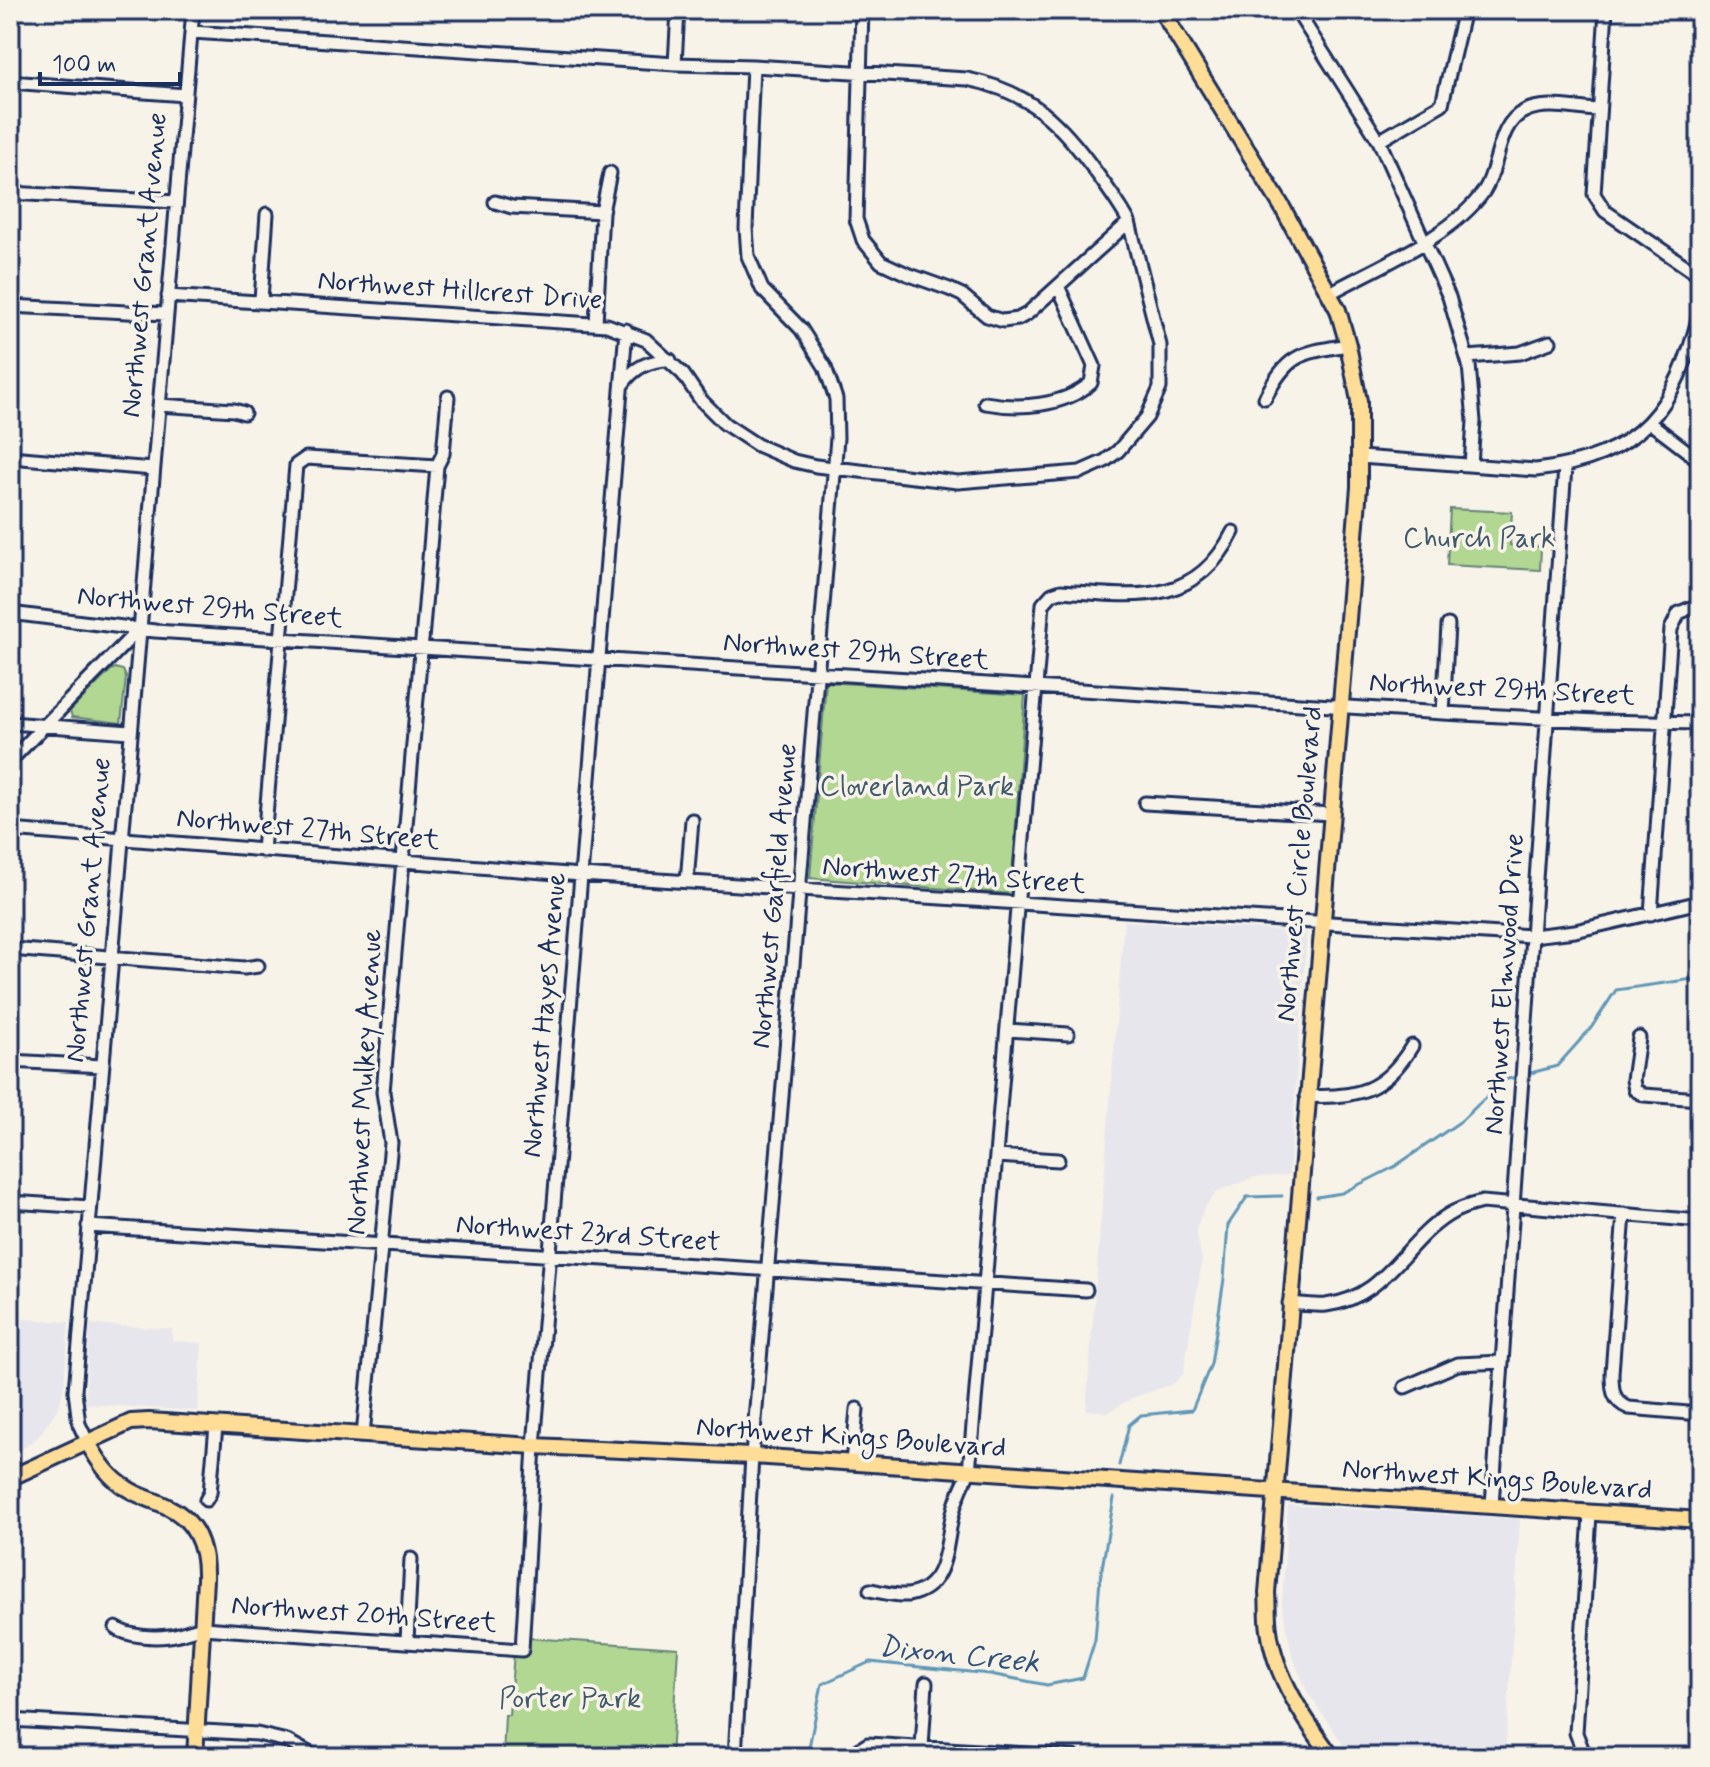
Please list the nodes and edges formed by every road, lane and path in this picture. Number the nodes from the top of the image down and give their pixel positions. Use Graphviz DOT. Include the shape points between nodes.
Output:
graph roads {
  1 [pos="193,10"];
  2 [pos="678,10"];
  3 [pos="862,10"];
  4 [pos="1161,10"];
  5 [pos="1296,10"];
  6 [pos="1464,10"];
  7 [pos="1606,10"];
  8 [pos="192,32"];
  9 [pos="675,64"];
  10 [pos="753,66"];
  11 [pos="860,72"];
  12 [pos="10,82"];
  13 [pos="185,95"];
  14 [pos="1598,110"];
  15 [pos="1379,141"];
  16 [pos="610,173"];
  17 [pos="10,193"];
  18 [pos="176,202"];
  19 [pos="495,202"];
  20 [pos="602,212"];
  21 [pos="267,214"];
  22 [pos="1129,222"];
  23 [pos="1424,241"];
  24 [pos="1700,276"];
  25 [pos="1058,286"];
  26 [pos="1330,293"];
  27 [pos="168,296"];
  28 [pos="261,300"];
  29 [pos="10,306"];
  30 [pos="1700,311"];
  31 [pos="166,314"];
  32 [pos="596,323"];
  33 [pos="1698,326"];
  34 [pos="626,330"];
  35 [pos="1550,342"];
  36 [pos="1348,345"];
  37 [pos="1467,357"];
  38 [pos="670,360"];
  39 [pos="623,384"];
  40 [pos="448,397"];
  41 [pos="1265,398"];
  42 [pos="985,403"];
  43 [pos="159,405"];
  44 [pos="244,413"];
  45 [pos="1649,422"];
  46 [pos="10,457"];
  47 [pos="1360,457"];
  48 [pos="1700,461"];
  49 [pos="1471,465"];
  50 [pos="437,466"];
  51 [pos="1565,467"];
  52 [pos="834,468"];
  53 [pos="153,469"];
  54 [pos="1233,532"];
  55 [pos="1700,604"];
  56 [pos="10,613"];
  57 [pos="1448,625"];
  58 [pos="139,629"];
  59 [pos="281,639"];
  60 [pos="420,648"];
  61 [pos="114,655"];
  62 [pos="599,659"];
  63 [pos="136,666"];
  64 [pos="818,673"];
  65 [pos="1035,688"];
  66 [pos="1340,706"];
  67 [pos="1443,713"];
  68 [pos="1548,718"];
  69 [pos="1664,722"];
  70 [pos="10,723"];
  71 [pos="1700,723"];
  72 [pos="44,727"];
  73 [pos="130,732"];
  74 [pos="10,761"];
  75 [pos="1145,803"];
  76 [pos="1331,814"];
  77 [pos="692,820"];
  78 [pos="10,830"];
  79 [pos="121,838"];
  80 [pos="263,851"];
  81 [pos="402,863"];
  82 [pos="581,875"];
  83 [pos="687,882"];
  84 [pos="800,890"];
  85 [pos="1700,902"];
  86 [pos="1017,904"];
  87 [pos="1651,914"];
  88 [pos="1321,922"];
  89 [pos="1532,936"];
  90 [pos="10,949"];
  91 [pos="112,955"];
  92 [pos="258,966"];
  93 [pos="1008,1030"];
  94 [pos="1068,1034"];
  95 [pos="1639,1038"];
  96 [pos="1412,1046"];
  97 [pos="10,1061"];
  98 [pos="102,1066"];
  99 [pos="1306,1096"];
  100 [pos="1700,1099"];
  101 [pos="997,1156"];
  102 [pos="1058,1160"];
  103 [pos="10,1202"];
  104 [pos="1512,1205"];
  105 [pos="90,1207"];
  106 [pos="1624,1214"];
  107 [pos="1700,1221"];
  108 [pos="88,1226"];
  109 [pos="381,1246"];
  110 [pos="549,1256"];
  111 [pos="768,1270"];
  112 [pos="986,1283"];
  113 [pos="1086,1290"];
  114 [pos="1289,1303"];
  115 [pos="1502,1362"];
  116 [pos="1405,1387"];
  117 [pos="857,1409"];
  118 [pos="1700,1414"];
  119 [pos="216,1426"];
  120 [pos="363,1435"];
  121 [pos="88,1443"];
  122 [pos="534,1446"];
  123 [pos="752,1456"];
  124 [pos="852,1463"];
  125 [pos="969,1472"];
  126 [pos="10,1478"];
  127 [pos="1274,1491"];
  128 [pos="206,1500"];
  129 [pos="1492,1505"];
  130 [pos="1590,1514"];
  131 [pos="1700,1520"];
  132 [pos="411,1559"];
  133 [pos="870,1590"];
  134 [pos="116,1628"];
  135 [pos="202,1628"];
  136 [pos="407,1641"];
  137 [pos="522,1650"];
  138 [pos="926,1683"];
  139 [pos="10,1720"];
  140 [pos="197,1730"];
  141 [pos="922,1747"];
  142 [pos="195,1757"];
  143 [pos="316,1757"];
  144 [pos="735,1757"];
  145 [pos="857,1757"];
  146 [pos="1074,1757"];
  147 [pos="1332,1757"];
  148 [pos="1596,1757"];
  1 -- 8 [label="street, Northwest Grant Avenue"];
  2 -- 9 [label="street"];
  3 -- 11 [label="street"];
  4 -- 26 [label="main road, Northwest Circle Boulevard"];
  5 -- 15 [label="street"];
  6 -- 15 [label="street" via="1442,104"];
  7 -- 14 [label="street"];
  8 -- 9 [label="street, Northwest Hillcrest Drive"];
  8 -- 13 [label="street, Northwest Grant Avenue"];
  9 -- 10 [label="street, Northwest Hillcrest Drive"];
  10 -- 11 [label="street, Northwest Hillcrest Drive"];
  10 -- 52 [label="street, Northwest Garfield Avenue" via="748,256 762,289 801,329 825,367 837,410"];
  11 -- 22 [label="street, Northwest Hillcrest Drive" via="967,79 1020,96 1044,112 1081,151"];
  11 -- 25 [label="street" via="856,219 872,252 889,266 962,295 996,320 1027,314"];
  12 -- 13 [label="street"];
  13 -- 18 [label="street, Northwest Grant Avenue"];
  14 -- 23 [label="street" via="1543,107 1516,117 1484,190 1459,219"];
  14 -- 24 [label="street" via="1593,187 1597,200 1629,229"];
  15 -- 23 [label="street"];
  16 -- 20 [label="street"];
  17 -- 18 [label="street"];
  18 -- 27 [label="street, Northwest Grant Avenue"];
  19 -- 20 [label="street"];
  20 -- 32 [label="street"];
  21 -- 28 [label="street"];
  22 -- 25 [label="street"];
  22 -- 52 [label="street, Northwest Hillcrest Drive" via="1157,325 1161,373 1152,408 1118,451 1080,472 987,482"];
  23 -- 26 [label="street"];
  23 -- 37 [label="street"];
  25 -- 42 [label="street" via="1094,366 1093,378 1069,395 1037,405"];
  26 -- 36 [label="main road, Northwest Circle Boulevard"];
  27 -- 28 [label="street, Northwest Hillcrest Drive"];
  27 -- 31 [label="street, Northwest Grant Avenue"];
  28 -- 32 [label="street, Northwest Hillcrest Drive"];
  29 -- 31 [label="street"];
  30 -- 33 [label="street"];
  31 -- 43 [label="street, Northwest Grant Avenue"];
  32 -- 34 [label="street, Northwest Hillcrest Drive"];
  33 -- 45 [label="street" via="1683,371"];
  34 -- 38 [label="street, Northwest Hillcrest Drive"];
  34 -- 39 [label="street, Northwest Hayes Avenue"];
  35 -- 37 [label="street" via="1520,353"];
  36 -- 41 [label="street" via="1296,358 1281,369"];
  36 -- 47 [label="main road, Northwest Circle Boulevard" via="1359,401"];
  37 -- 49 [label="street" via="1474,421"];
  38 -- 39 [label="street" via="645,364"];
  38 -- 52 [label="street, Northwest Hillcrest Drive" via="715,414 744,437 794,461"];
  39 -- 62 [label="street, Northwest Hayes Avenue"];
  40 -- 50 [label="street, Northwest Mulkey Avenue" via="443,454"];
  43 -- 44 [label="street"];
  43 -- 53 [label="street, Northwest Grant Avenue"];
  45 -- 48 [label="street"];
  45 -- 51 [label="street" via="1620,445"];
  46 -- 53 [label="street"];
  47 -- 49 [label="street"];
  47 -- 66 [label="main road, Northwest Circle Boulevard"];
  49 -- 51 [label="street"];
  50 -- 59 [label="street" via="299,460"];
  50 -- 60 [label="street, Northwest Mulkey Avenue"];
  51 -- 68 [label="street, Northwest Elmwood Drive"];
  52 -- 64 [label="street, Northwest Garfield Avenue"];
  53 -- 58 [label="street, Northwest Grant Avenue"];
  54 -- 65 [label="street" via="1216,560 1179,587 1136,596 1061,591 1047,598 1041,610"];
  55 -- 69 [label="street" via="1679,613 1671,629"];
  56 -- 58 [label="street, Northwest 29th Street"];
  57 -- 67 [label="street"];
  58 -- 59 [label="street, Northwest 29th Street"];
  58 -- 61 [label="street"];
  58 -- 63 [label="street, Northwest Grant Avenue"];
  59 -- 60 [label="street, Northwest 29th Street"];
  59 -- 80 [label="street"];
  60 -- 62 [label="street, Northwest 29th Street"];
  60 -- 81 [label="street, Northwest Mulkey Avenue"];
  61 -- 63 [label="street"];
  61 -- 72 [label="street"];
  62 -- 64 [label="street, Northwest 29th Street"];
  62 -- 82 [label="street, Northwest Hayes Avenue"];
  63 -- 73 [label="street, Northwest Grant Avenue"];
  64 -- 65 [label="street, Northwest 29th Street"];
  64 -- 84 [label="street, Northwest Garfield Avenue"];
  65 -- 66 [label="street, Northwest 29th Street"];
  65 -- 86 [label="street"];
  66 -- 67 [label="street, Northwest 29th Street"];
  66 -- 76 [label="main road, Northwest Circle Boulevard"];
  67 -- 68 [label="street, Northwest 29th Street"];
  68 -- 69 [label="street, Northwest 29th Street"];
  68 -- 89 [label="street, Northwest Elmwood Drive"];
  69 -- 71 [label="street, Northwest 29th Street"];
  69 -- 87 [label="street"];
  70 -- 72 [label="street"];
  72 -- 73 [label="street"];
  72 -- 74 [label="street"];
  73 -- 79 [label="street, Northwest Grant Avenue"];
  75 -- 76 [label="street"];
  76 -- 88 [label="main road, Northwest Circle Boulevard"];
  77 -- 83 [label="street"];
  78 -- 79 [label="street, Northwest 27th Street"];
  79 -- 80 [label="street, Northwest 27th Street"];
  79 -- 91 [label="street, Northwest Grant Avenue"];
  80 -- 81 [label="street, Northwest 27th Street"];
  81 -- 82 [label="street, Northwest 27th Street"];
  81 -- 109 [label="street, Northwest Mulkey Avenue" via="383,1092 391,1143"];
  82 -- 83 [label="street, Northwest 27th Street"];
  82 -- 110 [label="street, Northwest Hayes Avenue"];
  83 -- 84 [label="street, Northwest 27th Street"];
  84 -- 86 [label="street, Northwest 27th Street"];
  84 -- 111 [label="street, Northwest Garfield Avenue"];
  85 -- 87 [label="street, Northwest 27th Street"];
  86 -- 88 [label="street, Northwest 27th Street"];
  86 -- 93 [label="street"];
  87 -- 89 [label="street, Northwest 27th Street"];
  88 -- 89 [label="street, Northwest 27th Street"];
  88 -- 99 [label="main road, Northwest Circle Boulevard"];
  89 -- 104 [label="street, Northwest Elmwood Drive"];
  90 -- 91 [label="street"];
  91 -- 92 [label="street"];
  91 -- 98 [label="street, Northwest Grant Avenue"];
  93 -- 94 [label="street"];
  93 -- 101 [label="street"];
  95 -- 100 [label="street" via="1635,1090"];
  96 -- 99 [label="street" via="1390,1075 1364,1092 1340,1098"];
  97 -- 98 [label="street"];
  98 -- 105 [label="street, Northwest Grant Avenue"];
  99 -- 114 [label="main road, Northwest Circle Boulevard"];
  101 -- 102 [label="street"];
  101 -- 112 [label="street"];
  103 -- 105 [label="street"];
  104 -- 106 [label="street"];
  104 -- 114 [label="street" via="1482,1202 1449,1214 1358,1296 1327,1305"];
  104 -- 115 [label="street, Northwest Elmwood Drive"];
  105 -- 108 [label="street, Northwest Grant Avenue"];
  106 -- 107 [label="street"];
  106 -- 118 [label="street" via="1613,1394 1629,1408"];
  108 -- 109 [label="street, Northwest 23rd Street"];
  108 -- 121 [label="street, Northwest Grant Avenue" via="75,1391 79,1424"];
  109 -- 110 [label="street, Northwest 23rd Street"];
  109 -- 120 [label="street, Northwest Mulkey Avenue"];
  110 -- 111 [label="street, Northwest 23rd Street"];
  110 -- 122 [label="street, Northwest Hayes Avenue"];
  111 -- 112 [label="street, Northwest 23rd Street"];
  111 -- 123 [label="street, Northwest Garfield Avenue"];
  112 -- 113 [label="street, Northwest 23rd Street"];
  112 -- 125 [label="street"];
  114 -- 127 [label="main road, Northwest Circle Boulevard"];
  115 -- 116 [label="street" via="1458,1364"];
  115 -- 129 [label="street, Northwest Elmwood Drive"];
  117 -- 124 [label="street"];
  119 -- 120 [label="main road, Northwest Kings Boulevard"];
  119 -- 121 [label="main road, Northwest Kings Boulevard" via="139,1421"];
  119 -- 128 [label="street"];
  120 -- 122 [label="main road, Northwest Kings Boulevard"];
  121 -- 126 [label="main road, Northwest Kings Boulevard"];
  121 -- 135 [label="main road, Northwest Grant Avenue" via="118,1483 178,1512 196,1532 205,1563"];
  122 -- 123 [label="main road, Northwest Kings Boulevard"];
  122 -- 137 [label="street, Northwest Hayes Avenue"];
  123 -- 124 [label="main road, Northwest Kings Boulevard"];
  123 -- 144 [label="street, Northwest Garfield Avenue"];
  124 -- 125 [label="main road, Northwest Kings Boulevard"];
  125 -- 127 [label="main road, Northwest Kings Boulevard"];
  125 -- 133 [label="street" via="937,1579 909,1594"];
  127 -- 129 [label="main road, Northwest Kings Boulevard"];
  127 -- 147 [label="main road, Northwest Circle Boulevard" via="1269,1631 1291,1694"];
  129 -- 130 [label="main road, Northwest Kings Boulevard"];
  130 -- 131 [label="main road, Northwest Kings Boulevard"];
  130 -- 148 [label="street" via="1576,1733 1583,1751"];
  132 -- 136 [label="street"];
  134 -- 135 [label="street, Northwest 20th Street" via="167,1636"];
  135 -- 136 [label="street, Northwest 20th Street"];
  135 -- 140 [label="main road, Northwest Grant Avenue"];
  136 -- 137 [label="street, Northwest 20th Street"];
  138 -- 141 [label="street"];
  139 -- 140 [label="street"];
  140 -- 142 [label="main road, Northwest Grant Avenue"];
  140 -- 143 [label="street" via="269,1735"];
  141 -- 145 [label="street" via="868,1744"];
  141 -- 146 [label="street"];
}
